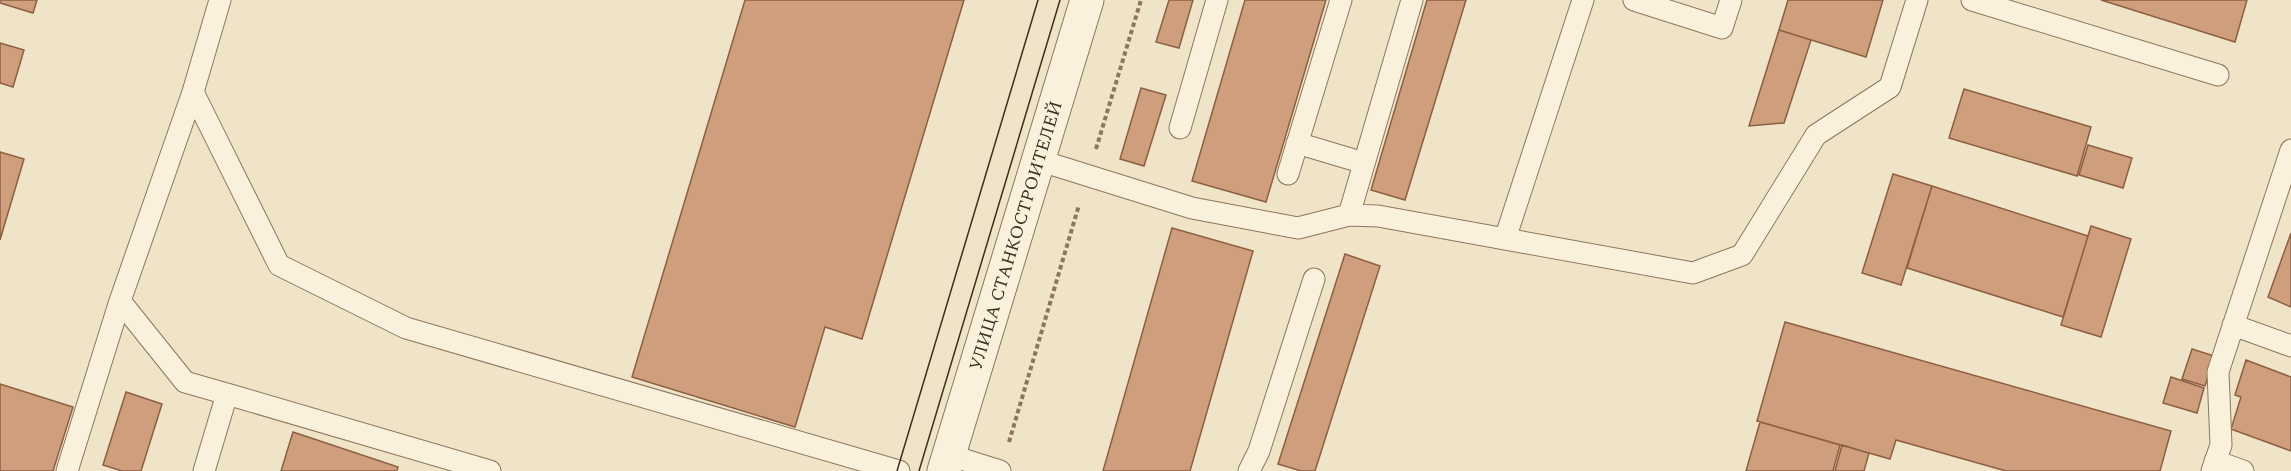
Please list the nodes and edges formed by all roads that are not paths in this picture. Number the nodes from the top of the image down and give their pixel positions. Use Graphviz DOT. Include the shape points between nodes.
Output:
graph roads {
  1 [pos="220,0"];
  2 [pos="1087,0"];
  3 [pos="1217,0"];
  4 [pos="1341,0"];
  5 [pos="1412,0"];
  6 [pos="1583,0"];
  7 [pos="1634,0"];
  8 [pos="1731,0"];
  9 [pos="1917,0"];
  10 [pos="1972,0"];
  11 [pos="2218,75"];
  12 [pos="193,92"];
  13 [pos="1180,128"];
  14 [pos="1298,143"];
  15 [pos="2291,150"];
  16 [pos="1038,160"];
  17 [pos="1364,163"];
  18 [pos="1288,174"];
  19 [pos="2284,197"];
  20 [pos="1349,215"];
  21 [pos="1505,239"];
  22 [pos="1314,279"];
  23 [pos="120,301"];
  24 [pos="2233,325"];
  25 [pos="2291,346"];
  26 [pos="226,394"];
  27 [pos="946,463"];
  28 [pos="2214,466"];
  29 [pos="67,471"];
  30 [pos="204,471"];
  31 [pos="490,471"];
  32 [pos="899,471"];
  33 [pos="1000,471"];
  34 [pos="1249,471"];
  35 [pos="2243,471"];
  1 -- 12 [label="lane"];
  2 -- 16 [label="street, УЛИЦА СТАНКОСТРОИТЕЛЕЙ"];
  3 -- 13 [label="lane"];
  4 -- 14 [label="lane"];
  5 -- 17 [label="lane"];
  6 -- 21 [label="lane"];
  7 -- 8 [label="lane" via="1722,28"];
  9 -- 21 [label="lane" via="1890,87 1816,135 1742,255 1693,273"];
  10 -- 11 [label="lane"];
  12 -- 23 [label="lane"];
  12 -- 32 [label="lane" via="279,266 406,328"];
  14 -- 17 [label="lane"];
  14 -- 18 [label="lane"];
  15 -- 19 [label="lane"];
  16 -- 20 [label="lane" via="1192,208 1298,228"];
  16 -- 27 [label="street, УЛИЦА СТАНКОСТРОИТЕЛЕЙ"];
  17 -- 20 [label="lane"];
  19 -- 24 [label="lane"];
  20 -- 21 [label="lane" via="1378,216"];
  22 -- 34 [label="lane" via="1259,451"];
  23 -- 26 [label="lane" via="185,382"];
  23 -- 29 [label="lane"];
  24 -- 25 [label="lane"];
  24 -- 28 [label="lane" via="2218,372 2221,446"];
  26 -- 30 [label="lane"];
  26 -- 31 [label="lane"];
  27 -- 33 [label="lane"];
  28 -- 35 [label="lane"];
}
